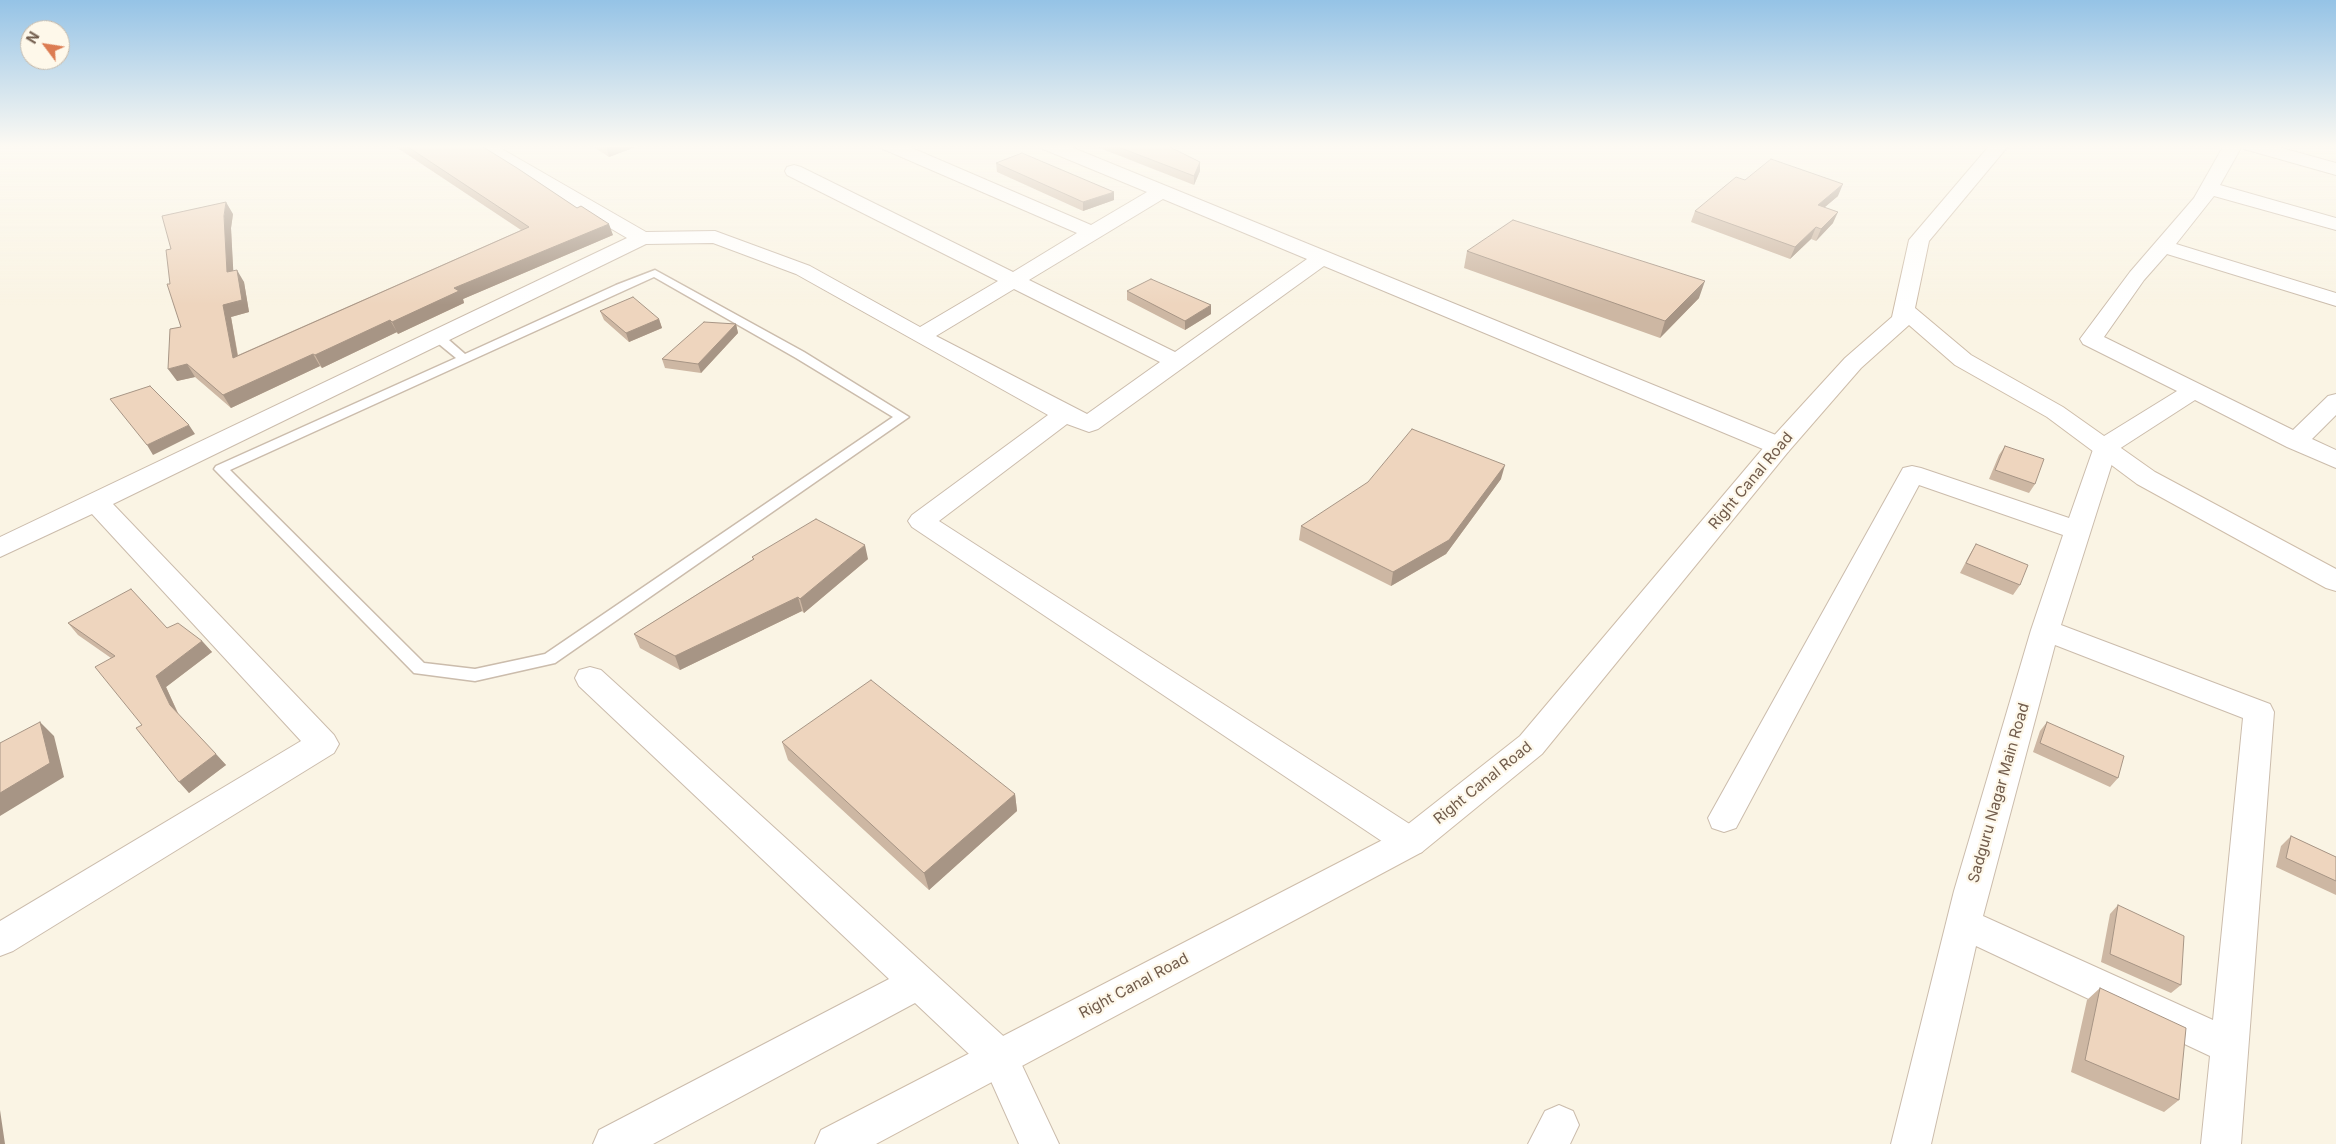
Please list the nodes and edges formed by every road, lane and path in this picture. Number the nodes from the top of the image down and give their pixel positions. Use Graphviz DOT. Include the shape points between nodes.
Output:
graph roads {
  1 [pos="573,198"];
  2 [pos="849,198"];
  3 [pos="1013,198"];
  4 [pos="1150,198"];
  5 [pos="1176,198"];
  6 [pos="1954,198"];
  7 [pos="2203,198"];
  8 [pos="2245,198"];
  9 [pos="2336,224"];
  10 [pos="1093,233"];
  11 [pos="642,238"];
  12 [pos="2162,246"];
  13 [pos="1321,258"];
  14 [pos="1013,280"];
  15 [pos="2336,300"];
  16 [pos="1906,311"];
  17 [pos="920,336"];
  18 [pos="438,337"];
  19 [pos="464,359"];
  20 [pos="1176,361"];
  21 [pos="2195,390"];
  22 [pos="2336,401"];
  23 [pos="1065,414"];
  24 [pos="2296,441"];
  25 [pos="1779,446"];
  26 [pos="2105,447"];
  27 [pos="2336,460"];
  28 [pos="96,502"];
  29 [pos="2078,531"];
  30 [pos="0,548"];
  31 [pos="2336,581"];
  32 [pos="2045,630"];
  33 [pos="590,678"];
  34 [pos="1724,818"];
  35 [pos="1410,842"];
  36 [pos="1964,924"];
  37 [pos="0,940"];
  38 [pos="919,982"];
  39 [pos="2229,1046"];
  40 [pos="999,1057"];
  41 [pos="613,1144"];
  42 [pos="835,1144"];
  43 [pos="1039,1144"];
  44 [pos="1911,1144"];
  45 [pos="2221,1144"];
  1 -- 11 [label="street"];
  2 -- 14 [label="street"];
  3 -- 10 [label="street"];
  4 -- 10 [label="street"];
  5 -- 13 [label="street"];
  6 -- 16 [label="street" via="1919,240"];
  7 -- 12 [label="street"];
  8 -- 9 [label="street"];
  10 -- 14 [label="street"];
  11 -- 17 [label="street" via="715,237 803,270"];
  11 -- 18 [label="street"];
  12 -- 15 [label="street"];
  12 -- 21 [label="street" via="2091,338"];
  13 -- 20 [label="street"];
  13 -- 25 [label="street"];
  14 -- 17 [label="street"];
  14 -- 20 [label="street"];
  16 -- 25 [label="street, Right Canal Road" via="1902,319 1853,363"];
  16 -- 26 [label="street" via="1963,360 2055,412"];
  17 -- 23 [label="street"];
  18 -- 19 [label="lane"];
  18 -- 28 [label="street"];
  19 -- 19 [label="lane" via="221,469 420,669 475,675 549,659 902,417 655,273"];
  20 -- 23 [label="street" via="1089,424"];
  21 -- 24 [label="street"];
  21 -- 26 [label="street"];
  22 -- 24 [label="street"];
  23 -- 35 [label="street" via="921,521"];
  24 -- 27 [label="street"];
  25 -- 35 [label="street, Right Canal Road" via="1531,745"];
  26 -- 29 [label="street, Sadguru Nagar Main Road"];
  26 -- 31 [label="street" via="2146,478"];
  28 -- 30 [label="street"];
  28 -- 37 [label="street" via="323,744"];
  29 -- 32 [label="street, Sadguru Nagar Main Road"];
  29 -- 34 [label="street" via="1912,474"];
  32 -- 36 [label="street, Sadguru Nagar Main Road"];
  32 -- 39 [label="street" via="2259,712"];
  33 -- 38 [label="street"];
  35 -- 40 [label="street, Right Canal Road"];
  36 -- 39 [label="street"];
  36 -- 44 [label="street, Sadguru Nagar Main Road"];
  38 -- 40 [label="street"];
  38 -- 41 [label="street"];
  39 -- 45 [label="street"];
  40 -- 42 [label="street, Right Canal Road"];
  40 -- 43 [label="street"];
}
